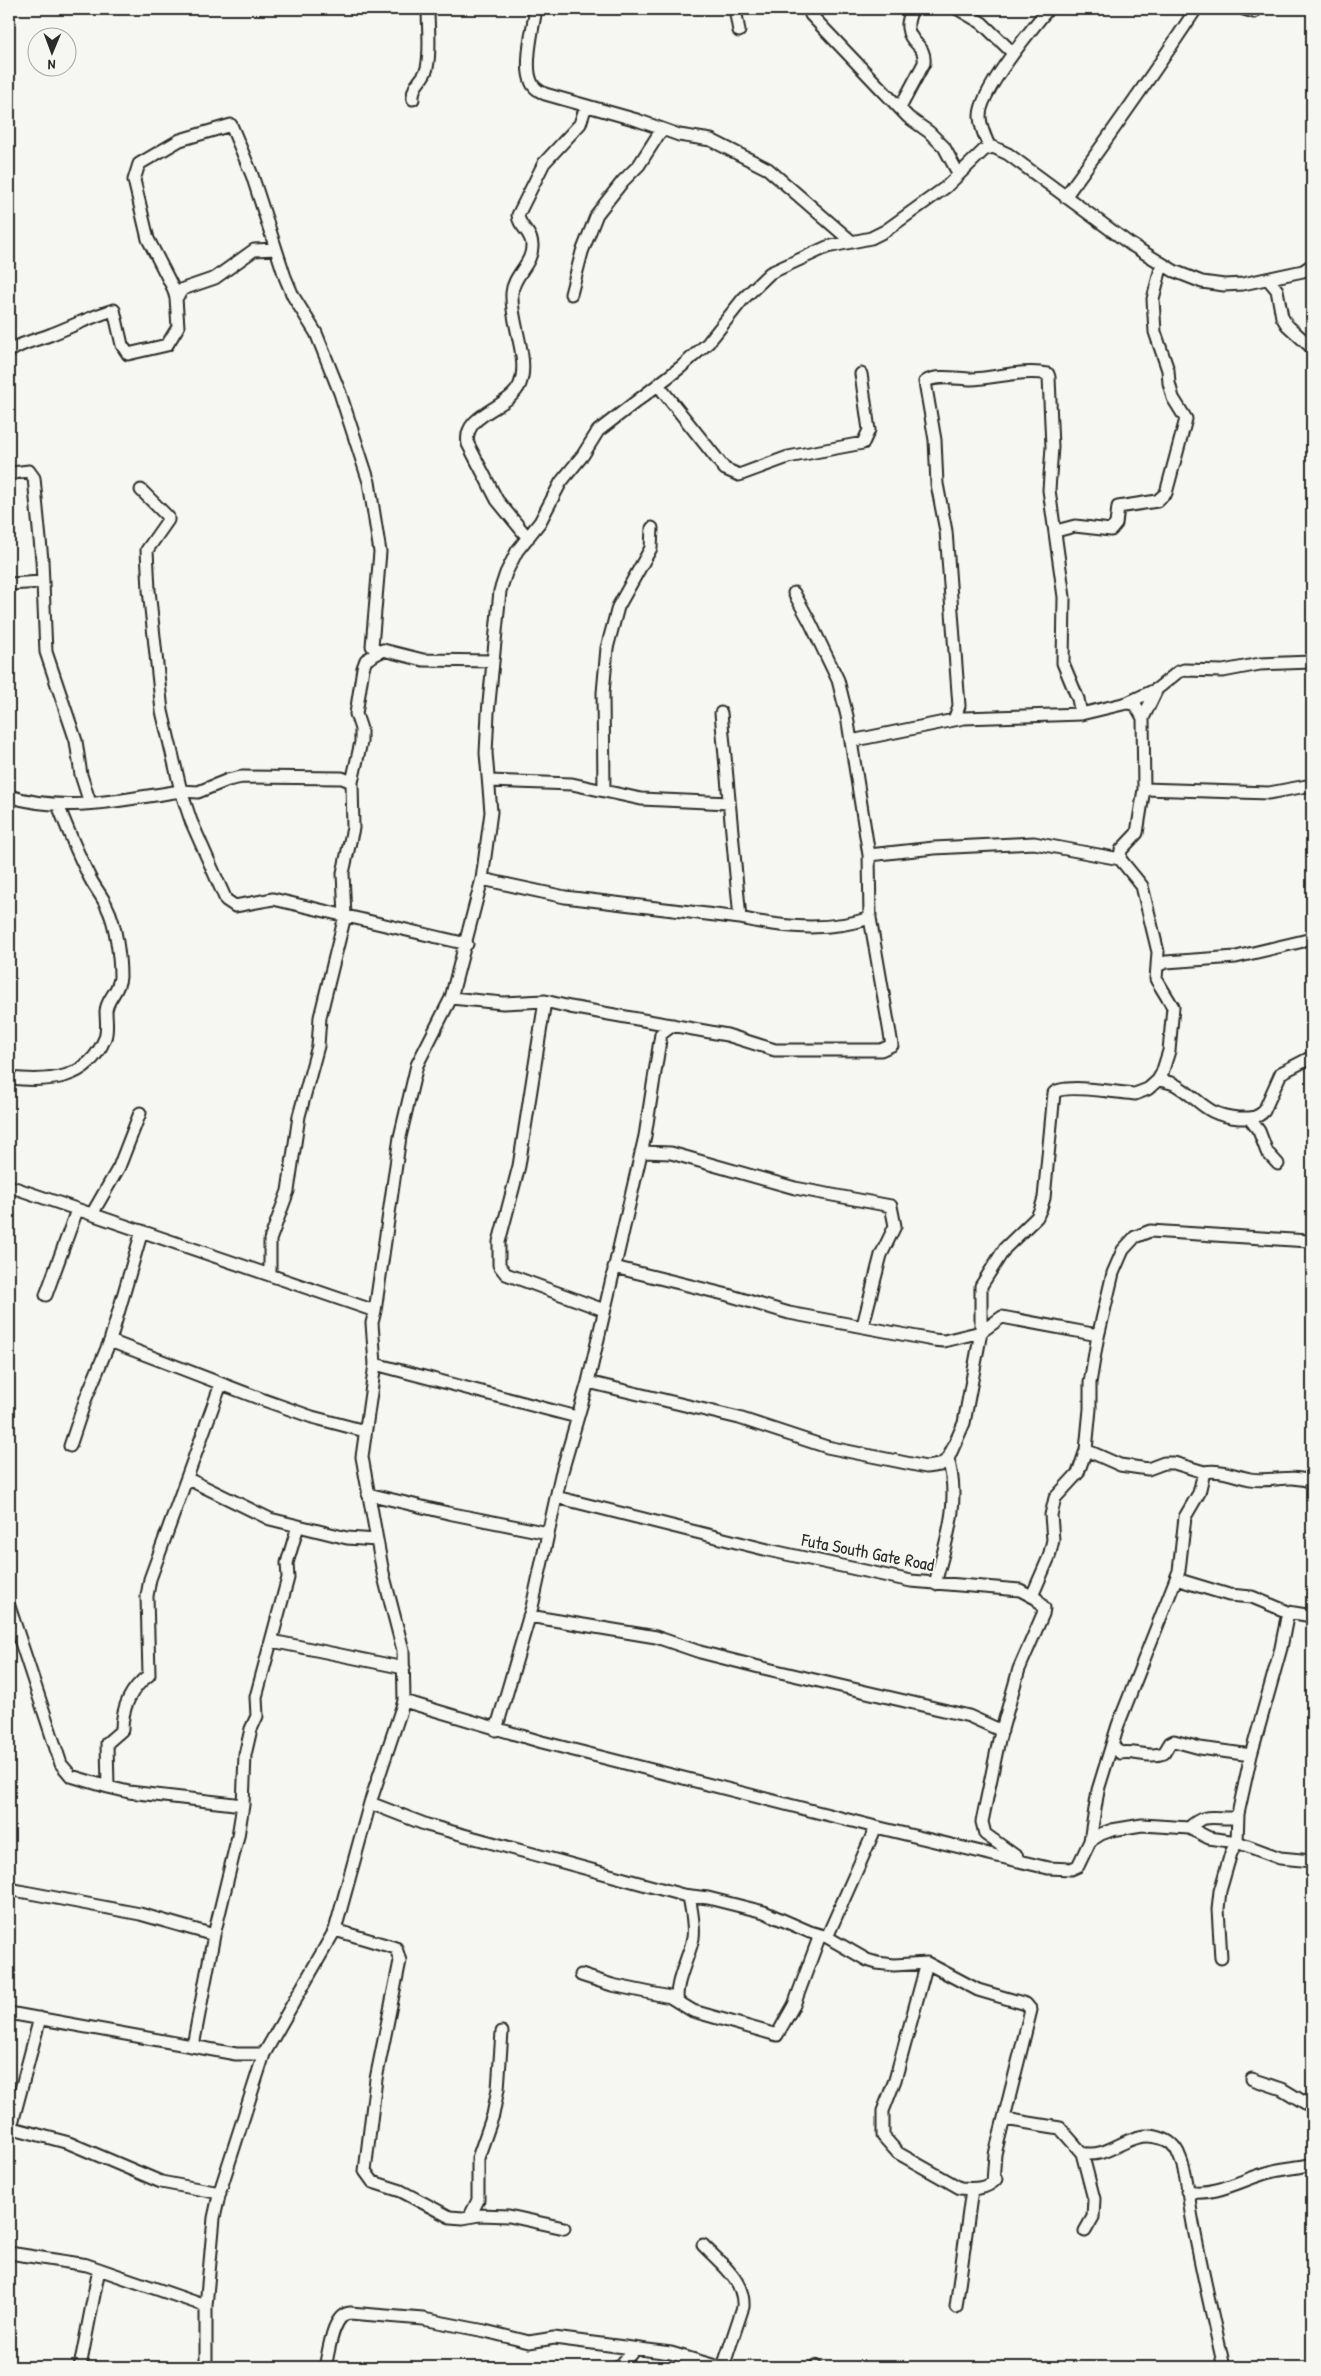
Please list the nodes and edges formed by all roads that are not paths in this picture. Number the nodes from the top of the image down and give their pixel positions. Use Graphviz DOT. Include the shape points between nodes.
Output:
graph roads {
  1 [pos="428,9"];
  2 [pos="536,9"];
  3 [pos="734,9"];
  4 [pos="809,9"];
  5 [pos="912,9"];
  6 [pos="958,9"];
  7 [pos="1048,9"];
  8 [pos="1196,9"];
  9 [pos="738,31"];
  10 [pos="1013,53"];
  11 [pos="413,99"];
  12 [pos="586,106"];
  13 [pos="900,108"];
  14 [pos="662,129"];
  15 [pos="990,148"];
  16 [pos="958,173"];
  17 [pos="1065,197"];
  18 [pos="852,242"];
  19 [pos="276,249"];
  20 [pos="1162,264"];
  21 [pos="1312,265"];
  22 [pos="1268,279"];
  23 [pos="169,281"];
  24 [pos="193,285"];
  25 [pos="571,294"];
  26 [pos="176,298"];
  27 [pos="1312,348"];
  28 [pos="9,352"];
  29 [pos="861,374"];
  30 [pos="658,385"];
  31 [pos="9,470"];
  32 [pos="140,490"];
  33 [pos="652,528"];
  34 [pos="1056,531"];
  35 [pos="528,538"];
  36 [pos="42,582"];
  37 [pos="9,584"];
  38 [pos="794,593"];
  39 [pos="383,650"];
  40 [pos="493,661"];
  41 [pos="1312,662"];
  42 [pos="1157,689"];
  43 [pos="1127,703"];
  44 [pos="721,712"];
  45 [pos="1081,714"];
  46 [pos="1143,718"];
  47 [pos="954,720"];
  48 [pos="851,741"];
  49 [pos="490,781"];
  50 [pos="352,782"];
  51 [pos="1312,785"];
  52 [pos="1144,789"];
  53 [pos="604,790"];
  54 [pos="181,791"];
  55 [pos="9,796"];
  56 [pos="90,803"];
  57 [pos="729,803"];
  58 [pos="58,805"];
  59 [pos="868,855"];
  60 [pos="1120,859"];
  61 [pos="482,879"];
  62 [pos="345,916"];
  63 [pos="740,918"];
  64 [pos="870,918"];
  65 [pos="1312,939"];
  66 [pos="466,944"];
  67 [pos="1156,966"];
  68 [pos="451,998"];
  69 [pos="544,1000"];
  70 [pos="650,1021"];
  71 [pos="673,1025"];
  72 [pos="661,1034"];
  73 [pos="1312,1057"];
  74 [pos="9,1078"];
  75 [pos="1158,1080"];
  76 [pos="140,1113"];
  77 [pos="1250,1118"];
  78 [pos="641,1152"];
  79 [pos="1278,1164"];
  80 [pos="9,1186"];
  81 [pos="76,1210"];
  82 [pos="92,1214"];
  83 [pos="142,1231"];
  84 [pos="1309,1241"];
  85 [pos="614,1267"];
  86 [pos="270,1275"];
  87 [pos="46,1295"];
  88 [pos="604,1310"];
  89 [pos="375,1311"];
  90 [pos="863,1326"];
  91 [pos="981,1332"];
  92 [pos="1098,1335"];
  93 [pos="110,1341"];
  94 [pos="375,1364"];
  95 [pos="588,1382"];
  96 [pos="222,1384"];
  97 [pos="577,1417"];
  98 [pos="365,1431"];
  99 [pos="70,1446"];
  100 [pos="1086,1450"];
  101 [pos="948,1459"];
  102 [pos="1204,1472"];
  103 [pos="188,1479"];
  104 [pos="1312,1482"];
  105 [pos="368,1494"];
  106 [pos="556,1497"];
  107 [pos="298,1526"];
  108 [pos="548,1533"];
  109 [pos="377,1540"];
  110 [pos="1176,1579"];
  111 [pos="935,1584"];
  112 [pos="1032,1596"];
  113 [pos="9,1606"];
  114 [pos="1288,1612"];
  115 [pos="529,1616"];
  116 [pos="1312,1616"];
  117 [pos="272,1641"];
  118 [pos="404,1668"];
  119 [pos="404,1701"];
  120 [pos="496,1730"];
  121 [pos="1002,1731"];
  122 [pos="1113,1746"];
  123 [pos="1251,1755"];
  124 [pos="108,1787"];
  125 [pos="370,1803"];
  126 [pos="243,1805"];
  127 [pos="1238,1814"];
  128 [pos="876,1827"];
  129 [pos="1189,1828"];
  130 [pos="1090,1841"];
  131 [pos="1238,1842"];
  132 [pos="1312,1861"];
  133 [pos="1026,1862"];
  134 [pos="9,1889"];
  135 [pos="689,1896"];
  136 [pos="335,1930"];
  137 [pos="214,1935"];
  138 [pos="823,1936"];
  139 [pos="1221,1958"];
  140 [pos="927,1963"];
  141 [pos="581,1975"];
  142 [pos="678,2002"];
  143 [pos="9,2013"];
  144 [pos="40,2018"];
  145 [pos="502,2032"];
  146 [pos="193,2046"];
  147 [pos="264,2054"];
  148 [pos="1252,2079"];
  149 [pos="1312,2107"];
  150 [pos="1005,2119"];
  151 [pos="10,2127"];
  152 [pos="1082,2153"];
  153 [pos="1312,2164"];
  154 [pos="972,2189"];
  155 [pos="1187,2191"];
  156 [pos="220,2193"];
  157 [pos="478,2200"];
  158 [pos="489,2215"];
  159 [pos="470,2216"];
  160 [pos="564,2228"];
  161 [pos="1085,2231"];
  162 [pos="703,2245"];
  163 [pos="9,2253"];
  164 [pos="99,2269"];
  165 [pos="206,2306"];
  166 [pos="956,2307"];
  167 [pos="635,2349"];
  168 [pos="80,2367"];
  169 [pos="206,2367"];
  170 [pos="325,2367"];
  171 [pos="619,2367"];
  172 [pos="719,2367"];
  173 [pos="723,2367"];
  174 [pos="1224,2367"];
  1 -- 11 [label="street" via="426,70 414,87"];
  2 -- 12 [label="street" via="528,67 530,80 545,94"];
  3 -- 9 [label="street"];
  4 -- 13 [label="street" via="845,52"];
  5 -- 13 [label="street" via="909,32 924,56 924,63"];
  6 -- 10 [label="street" via="982,24"];
  7 -- 10 [label="street"];
  8 -- 17 [label="street"];
  10 -- 15 [label="street" via="983,101 980,115"];
  12 -- 14 [label="street"];
  12 -- 35 [label="street" via="580,124 544,163 518,215 518,221 532,242 532,254 513,284 512,293 523,375 511,397 482,416 466,437 496,500"];
  13 -- 16 [label="street" via="944,147"];
  14 -- 18 [label="street" via="711,140 756,161"];
  14 -- 25 [label="street" via="639,165 597,214 582,252"];
  15 -- 16 [label="street"];
  15 -- 17 [label="street" via="1008,154"];
  16 -- 18 [label="street" via="946,187 885,232"];
  17 -- 20 [label="street"];
  18 -- 30 [label="street" via="827,247 770,273 743,299 708,343"];
  19 -- 23 [label="street" via="235,134 230,125 219,127 180,140 139,164 136,170 134,180 148,239"];
  19 -- 24 [label="street" via="254,250 215,278"];
  19 -- 39 [label="street" via="293,296 316,333 355,434 369,482 380,552 371,643 378,652"];
  20 -- 22 [label="street" via="1202,282 1224,285"];
  20 -- 34 [label="street" via="1153,298 1155,332 1168,370 1173,398 1186,420 1166,493 1157,501 1118,507 1116,524 1110,530 1075,526"];
  21 -- 22 [label="street"];
  22 -- 27 [label="street" via="1277,290 1282,317"];
  23 -- 24 [label="street"];
  23 -- 26 [label="street"];
  24 -- 26 [label="street" via="180,291"];
  26 -- 28 [label="street" via="177,332 167,345 155,349 128,354 122,345 114,310"];
  29 -- 30 [label="street" via="869,430 863,443 788,457 740,474 725,469"];
  30 -- 35 [label="street" via="598,432 561,482"];
  31 -- 36 [label="street" via="12,473 29,471 34,478"];
  32 -- 54 [label="street" via="168,517 147,550 162,711"];
  33 -- 53 [label="street" via="651,548 618,607 607,648 603,693"];
  34 -- 45 [label="street" via="1064,597 1063,663"];
  34 -- 47 [label="street" via="1049,490 1052,447 1048,374 927,380 925,386 932,414 937,484 946,531 959,706"];
  35 -- 40 [label="street" via="517,551 500,591"];
  36 -- 37 [label="street"];
  36 -- 56 [label="street" via="46,652 76,741"];
  38 -- 48 [label="street" via="838,680"];
  39 -- 40 [label="street" via="423,660"];
  39 -- 50 [label="street" via="364,663 356,714 361,742"];
  40 -- 49 [label="street" via="486,753"];
  41 -- 42 [label="street" via="1260,664 1223,671 1184,670"];
  42 -- 43 [label="street"];
  42 -- 46 [label="street"];
  43 -- 45 [label="street"];
  43 -- 46 [label="street" via="1135,704"];
  44 -- 57 [label="street"];
  45 -- 47 [label="street"];
  46 -- 52 [label="street"];
  47 -- 48 [label="street"];
  48 -- 59 [label="street"];
  49 -- 53 [label="street" via="572,784"];
  49 -- 61 [label="street" via="491,812"];
  50 -- 54 [label="street" via="342,778 242,777 198,792"];
  50 -- 62 [label="street" via="353,828 343,873"];
  51 -- 52 [label="street" via="1268,793"];
  52 -- 60 [label="street" via="1137,833 1121,850"];
  53 -- 57 [label="street" via="641,799"];
  54 -- 56 [label="street"];
  54 -- 62 [label="street" via="212,871 230,905 273,899"];
  55 -- 58 [label="street"];
  56 -- 58 [label="street"];
  57 -- 63 [label="street"];
  58 -- 74 [label="street" via="92,884 108,908 119,951 120,980 117,992 107,1006 105,1037 90,1060 76,1072 61,1078"];
  59 -- 60 [label="street" via="1034,842"];
  59 -- 64 [label="street"];
  60 -- 67 [label="street" via="1142,886 1158,952"];
  61 -- 63 [label="street" via="565,897"];
  61 -- 66 [label="street"];
  62 -- 66 [label="street"];
  62 -- 86 [label="street" via="318,1025 318,1046 299,1116 288,1191 270,1240"];
  63 -- 64 [label="street" via="768,924 817,927 856,923"];
  64 -- 71 [label="street" via="891,1035 892,1045 888,1048 804,1052 775,1050 727,1034"];
  65 -- 67 [label="street" via="1236,957 1166,962"];
  66 -- 68 [label="street"];
  67 -- 75 [label="street" via="1156,980 1170,1001 1173,1014 1169,1051"];
  68 -- 69 [label="street" via="503,1003"];
  68 -- 89 [label="street" via="415,1072 400,1137"];
  69 -- 70 [label="street"];
  69 -- 88 [label="street" via="519,1166 499,1242 499,1265 506,1274"];
  70 -- 71 [label="street"];
  70 -- 72 [label="street"];
  71 -- 72 [label="street"];
  72 -- 78 [label="street"];
  73 -- 77 [label="street" via="1281,1073 1261,1115"];
  75 -- 77 [label="street" via="1173,1084 1206,1109 1222,1116"];
  75 -- 91 [label="street" via="1136,1094 1073,1088 1054,1093 1044,1198 1037,1217 1006,1248 984,1280 980,1291"];
  76 -- 82 [label="street" via="119,1167"];
  77 -- 79 [label="street" via="1267,1152"];
  78 -- 85 [label="street"];
  78 -- 90 [label="street" via="671,1153 795,1188 891,1206 894,1226 881,1254"];
  80 -- 81 [label="street"];
  81 -- 82 [label="street"];
  81 -- 87 [label="street"];
  82 -- 83 [label="street"];
  83 -- 86 [label="street"];
  83 -- 93 [label="street"];
  84 -- 92 [label="street" via="1160,1231 1142,1233 1122,1250 1118,1258"];
  85 -- 88 [label="street"];
  85 -- 90 [label="street" via="789,1312"];
  86 -- 89 [label="street"];
  88 -- 95 [label="street"];
  89 -- 94 [label="street" via="372,1322"];
  90 -- 91 [label="street" via="944,1341"];
  91 -- 92 [label="street" via="1002,1317"];
  91 -- 101 [label="street" via="964,1423"];
  92 -- 100 [label="street" via="1090,1383"];
  93 -- 96 [label="street"];
  93 -- 99 [label="street"];
  94 -- 97 [label="street"];
  94 -- 98 [label="street"];
  95 -- 97 [label="street"];
  95 -- 101 [label="street" via="739,1418 827,1447 926,1466 940,1465"];
  96 -- 98 [label="street" via="312,1417"];
  96 -- 103 [label="street"];
  97 -- 106 [label="street"];
  98 -- 105 [label="street" via="362,1457"];
  100 -- 102 [label="street" via="1120,1465 1148,1469 1174,1463"];
  100 -- 112 [label="street" via="1078,1473 1055,1498 1051,1515 1053,1540"];
  101 -- 111 [label="street" via="954,1479 952,1514"];
  102 -- 104 [label="street" via="1225,1472 1250,1479 1290,1477"];
  102 -- 110 [label="street" via="1199,1493 1184,1517 1182,1561"];
  103 -- 107 [label="street" via="254,1513"];
  103 -- 124 [label="street" via="150,1579 147,1596 149,1675 135,1687 124,1706 122,1730 107,1742"];
  105 -- 108 [label="street"];
  105 -- 109 [label="street"];
  106 -- 108 [label="street"];
  106 -- 111 [label="street, Futa South Gate Road" via="768,1550"];
  107 -- 109 [label="street" via="347,1538"];
  107 -- 117 [label="street" via="287,1563 288,1578"];
  108 -- 115 [label="street"];
  109 -- 118 [label="street" via="400,1632"];
  110 -- 114 [label="street" via="1229,1595 1252,1597"];
  110 -- 122 [label="street"];
  111 -- 112 [label="street, Futa South Gate Road" via="1020,1590"];
  112 -- 121 [label="street" via="1044,1608 1043,1614 1019,1669"];
  113 -- 124 [label="street" via="61,1764 71,1776"];
  114 -- 116 [label="street"];
  114 -- 123 [label="street"];
  115 -- 120 [label="street"];
  115 -- 121 [label="street" via="656,1637 759,1667 961,1714"];
  117 -- 118 [label="street"];
  117 -- 126 [label="street" via="255,1701 257,1716 251,1728 246,1755"];
  118 -- 119 [label="street"];
  119 -- 120 [label="street"];
  119 -- 125 [label="street"];
  120 -- 128 [label="street"];
  121 -- 133 [label="street" via="982,1822 985,1834"];
  122 -- 123 [label="street" via="1120,1753 1152,1756 1164,1753 1174,1741"];
  122 -- 130 [label="street" via="1098,1790"];
  123 -- 127 [label="street"];
  124 -- 126 [label="street"];
  125 -- 135 [label="street" via="427,1825"];
  125 -- 136 [label="street"];
  126 -- 137 [label="street"];
  127 -- 129 [label="street" via="1233,1818 1211,1816"];
  127 -- 131 [label="street"];
  128 -- 133 [label="street"];
  128 -- 138 [label="street"];
  129 -- 130 [label="street" via="1142,1826 1112,1830"];
  129 -- 131 [label="street" via="1209,1838"];
  130 -- 133 [label="street" via="1078,1866 1059,1869"];
  131 -- 132 [label="street" via="1280,1858"];
  131 -- 139 [label="street" via="1231,1853 1220,1891"];
  134 -- 137 [label="street" via="140,1914"];
  135 -- 138 [label="street" via="764,1912"];
  135 -- 142 [label="street" via="693,1938 676,1997"];
  136 -- 147 [label="street"];
  136 -- 159 [label="street" via="396,1948 400,1961 376,2079 365,2171 373,2182 401,2191 450,2217"];
  137 -- 146 [label="street"];
  138 -- 140 [label="street" via="854,1950 867,1960 894,1964"];
  138 -- 142 [label="street" via="794,2005 777,2034 693,2010"];
  140 -- 150 [label="street" via="986,1993 1026,2004 1031,2010"];
  140 -- 154 [label="street" via="895,2080 883,2111 883,2136 898,2153 960,2188"];
  141 -- 142 [label="street" via="670,1997"];
  143 -- 144 [label="street"];
  144 -- 146 [label="street"];
  144 -- 151 [label="street"];
  145 -- 157 [label="street" via="497,2096 478,2158"];
  146 -- 147 [label="street" via="236,2054"];
  147 -- 156 [label="street"];
  148 -- 149 [label="street" via="1282,2089"];
  150 -- 152 [label="street" via="1060,2128"];
  150 -- 154 [label="street" via="995,2154 993,2182 996,2179 993,2182 985,2187"];
  151 -- 156 [label="street" via="69,2143 161,2182"];
  152 -- 155 [label="street" via="1099,2153 1136,2136 1158,2137 1172,2144 1179,2154"];
  152 -- 161 [label="street" via="1094,2199 1093,2217"];
  153 -- 155 [label="street" via="1268,2172 1224,2189 1200,2194"];
  154 -- 166 [label="street"];
  155 -- 174 [label="street"];
  156 -- 165 [label="street" via="214,2218"];
  157 -- 158 [label="street"];
  157 -- 159 [label="street"];
  158 -- 159 [label="street"];
  158 -- 160 [label="street" via="521,2217"];
  162 -- 173 [label="street" via="735,2278 744,2297"];
  163 -- 164 [label="street"];
  164 -- 165 [label="street"];
  164 -- 168 [label="street"];
  165 -- 169 [label="street"];
  167 -- 170 [label="street" via="554,2338 529,2342 423,2319 345,2313 337,2320"];
  167 -- 171 [label="street"];
  167 -- 172 [label="street" via="671,2353"];
}
